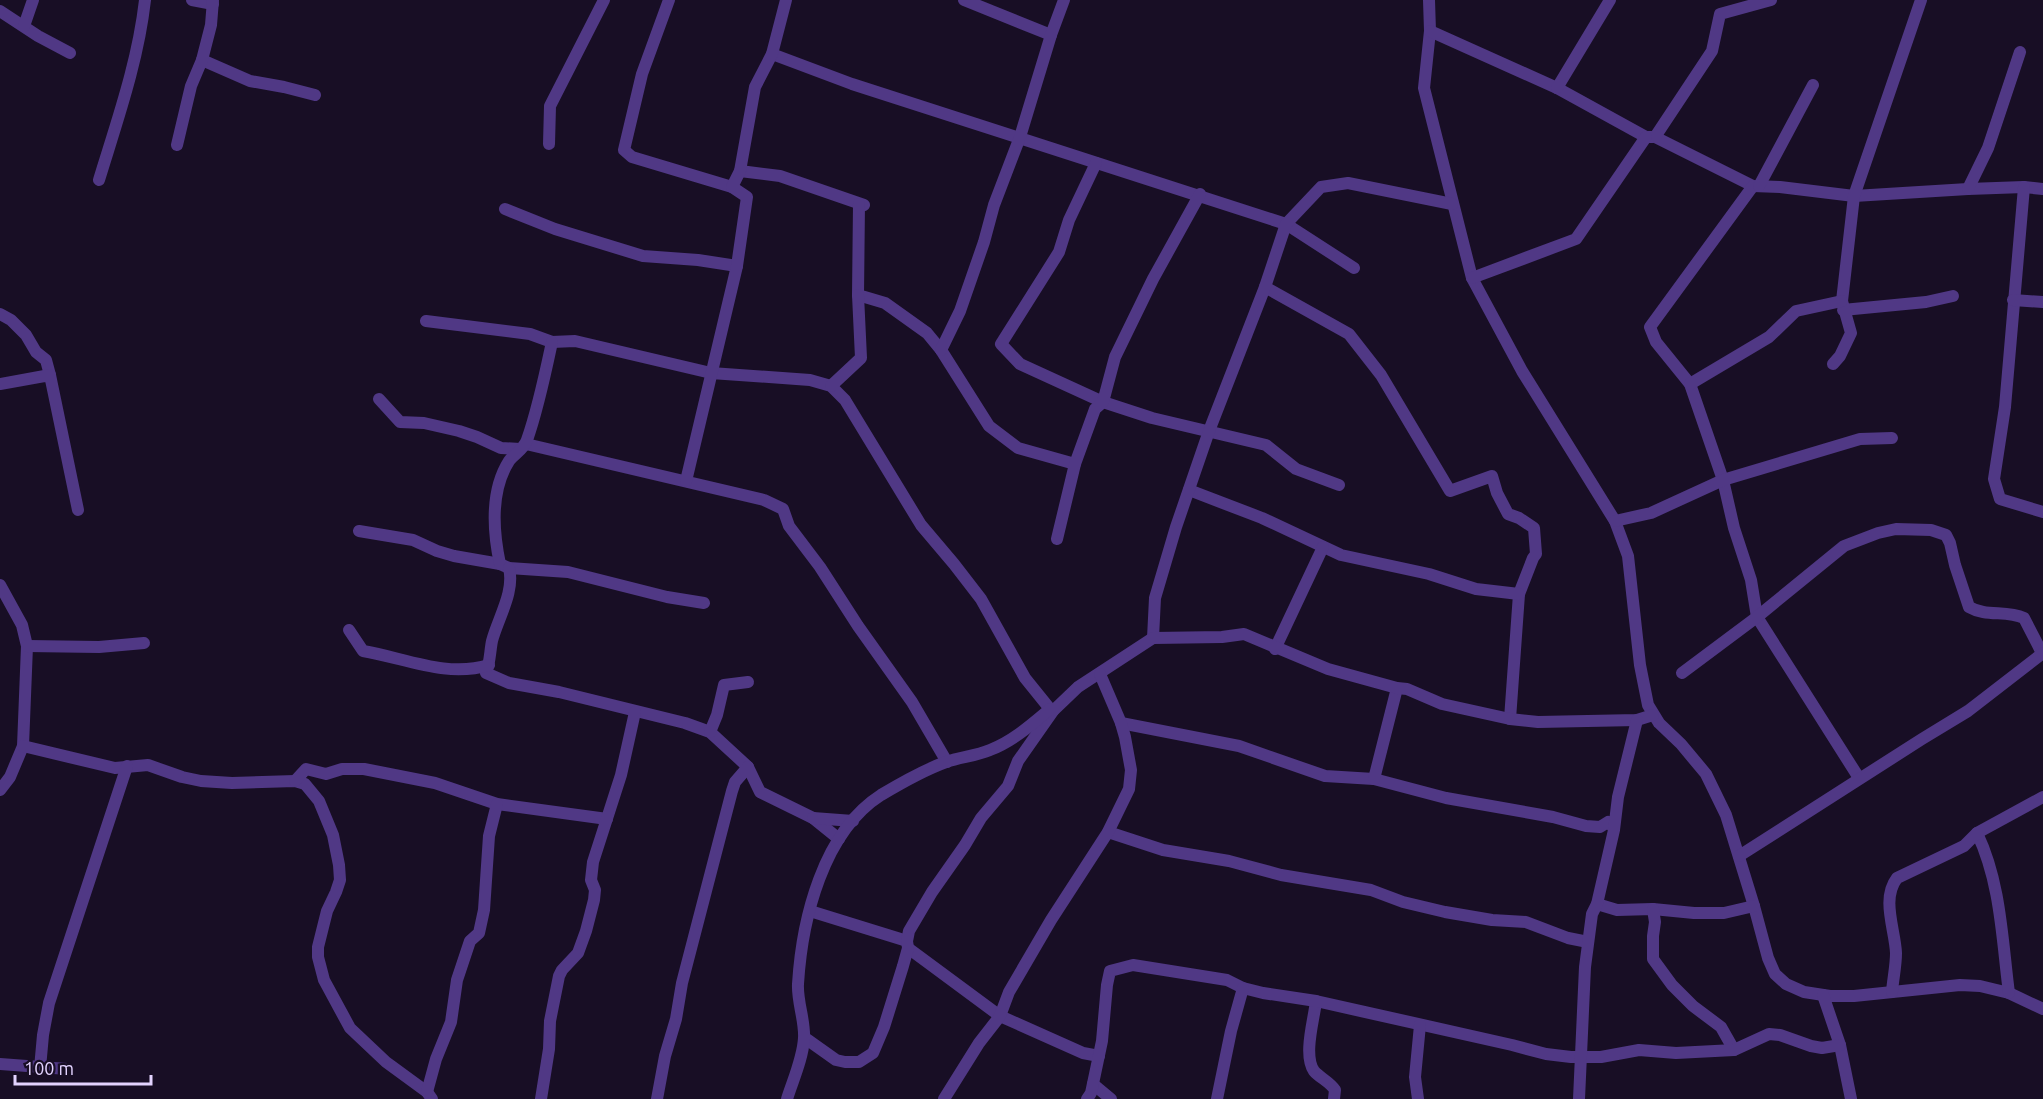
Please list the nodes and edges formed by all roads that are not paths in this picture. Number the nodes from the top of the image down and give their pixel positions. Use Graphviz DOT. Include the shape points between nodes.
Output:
graph roads {
  1 [pos="33,0"];
  2 [pos="145,0"];
  3 [pos="192,0"];
  4 [pos="604,0"];
  5 [pos="669,0"];
  6 [pos="786,0"];
  7 [pos="964,0"];
  8 [pos="1064,0"];
  9 [pos="1429,0"];
  10 [pos="1610,0"];
  11 [pos="1771,0"];
  12 [pos="1921,0"];
  13 [pos="213,2"];
  14 [pos="0,11"];
  15 [pos="24,26"];
  16 [pos="1430,31"];
  17 [pos="1051,35"];
  18 [pos="2020,52"];
  19 [pos="70,53"];
  20 [pos="772,54"];
  21 [pos="202,60"];
  22 [pos="1813,85"];
  23 [pos="1557,88"];
  24 [pos="315,95"];
  25 [pos="1020,137"];
  26 [pos="1650,137"];
  27 [pos="549,144"];
  28 [pos="177,145"];
  29 [pos="1095,163"];
  30 [pos="740,171"];
  31 [pos="99,180"];
  32 [pos="1756,186"];
  33 [pos="732,187"];
  34 [pos="2024,187"];
  35 [pos="1968,189"];
  36 [pos="2043,189"];
  37 [pos="1200,194"];
  38 [pos="1854,196"];
  39 [pos="1452,204"];
  40 [pos="505,209"];
  41 [pos="1286,224"];
  42 [pos="737,266"];
  43 [pos="1354,268"];
  44 [pos="1472,278"];
  45 [pos="1265,287"];
  46 [pos="858,295"];
  47 [pos="1953,296"];
  48 [pos="2013,300"];
  49 [pos="2043,302"];
  50 [pos="1842,306"];
  51 [pos="0,314"];
  52 [pos="426,321"];
  53 [pos="552,342"];
  54 [pos="941,350"];
  55 [pos="1833,364"];
  56 [pos="711,373"];
  57 [pos="50,375"];
  58 [pos="0,384"];
  59 [pos="1690,384"];
  60 [pos="831,386"];
  61 [pos="379,399"];
  62 [pos="1104,402"];
  63 [pos="1209,431"];
  64 [pos="1892,438"];
  65 [pos="523,446"];
  66 [pos="501,448"];
  67 [pos="510,460"];
  68 [pos="1075,464"];
  69 [pos="1723,480"];
  70 [pos="686,481"];
  71 [pos="1339,484"];
  72 [pos="1190,490"];
  73 [pos="78,510"];
  74 [pos="2043,512"];
  75 [pos="1615,521"];
  76 [pos="359,531"];
  77 [pos="1057,539"];
  78 [pos="1323,547"];
  79 [pos="504,566"];
  80 [pos="0,585"];
  81 [pos="1519,594"];
  82 [pos="704,603"];
  83 [pos="1756,617"];
  84 [pos="349,630"];
  85 [pos="1153,638"];
  86 [pos="144,644"];
  87 [pos="27,646"];
  88 [pos="1275,649"];
  89 [pos="2043,653"];
  90 [pos="489,665"];
  91 [pos="1100,674"];
  92 [pos="1682,674"];
  93 [pos="748,682"];
  94 [pos="1397,688"];
  95 [pos="1052,710"];
  96 [pos="635,712"];
  97 [pos="1653,715"];
  98 [pos="1509,719"];
  99 [pos="1637,720"];
  100 [pos="1121,723"];
  101 [pos="710,732"];
  102 [pos="22,746"];
  103 [pos="947,762"];
  104 [pos="127,766"];
  105 [pos="748,767"];
  106 [pos="1860,778"];
  107 [pos="1374,779"];
  108 [pos="300,783"];
  109 [pos="0,790"];
  110 [pos="2043,797"];
  111 [pos="497,804"];
  112 [pos="813,818"];
  113 [pos="607,819"];
  114 [pos="853,821"];
  115 [pos="1614,828"];
  116 [pos="1108,832"];
  117 [pos="1977,833"];
  118 [pos="839,839"];
  119 [pos="1739,856"];
  120 [pos="1597,904"];
  121 [pos="1754,906"];
  122 [pos="1653,909"];
  123 [pos="810,911"];
  124 [pos="1588,942"];
  125 [pos="907,945"];
  126 [pos="1243,988"];
  127 [pos="1892,992"];
  128 [pos="2009,993"];
  129 [pos="1823,995"];
  130 [pos="1316,1001"];
  131 [pos="2043,1009"];
  132 [pos="1000,1016"];
  133 [pos="1420,1025"];
  134 [pos="804,1038"];
  135 [pos="1840,1046"];
  136 [pos="1734,1050"];
  137 [pos="1099,1056"];
  138 [pos="1580,1057"];
  139 [pos="0,1064"];
  140 [pos="40,1068"];
  141 [pos="67,1070"];
  142 [pos="1093,1084"];
  143 [pos="429,1096"];
  144 [pos="541,1099"];
  145 [pos="657,1099"];
  146 [pos="787,1099"];
  147 [pos="944,1099"];
  148 [pos="1087,1099"];
  149 [pos="1112,1099"];
  150 [pos="1217,1099"];
  151 [pos="1334,1099"];
  152 [pos="1418,1099"];
  153 [pos="1579,1099"];
  154 [pos="1851,1099"];
  1 -- 15 [label="street"];
  2 -- 31 [label="street" via="128,84"];
  3 -- 13 [label="street"];
  4 -- 27 [label="street" via="550,106"];
  5 -- 33 [label="street" via="642,74 624,150 632,157"];
  6 -- 20 [label="street"];
  7 -- 17 [label="street"];
  8 -- 17 [label="street"];
  9 -- 16 [label="street"];
  10 -- 23 [label="street"];
  11 -- 26 [label="street" via="1720,14 1712,51"];
  12 -- 38 [label="street"];
  13 -- 21 [label="street"];
  14 -- 15 [label="street"];
  15 -- 19 [label="street"];
  16 -- 23 [label="street"];
  16 -- 39 [label="street" via="1424,88"];
  17 -- 25 [label="street"];
  18 -- 35 [label="street" via="1988,148"];
  20 -- 25 [label="street" via="852,84"];
  20 -- 30 [label="street" via="755,87"];
  21 -- 24 [label="street" via="250,81"];
  21 -- 28 [label="street" via="191,86"];
  22 -- 32 [label="street"];
  23 -- 26 [label="street"];
  25 -- 29 [label="street"];
  25 -- 54 [label="street" via="960,311"];
  26 -- 32 [label="street"];
  26 -- 44 [label="street" via="1576,239"];
  29 -- 37 [label="street"];
  29 -- 62 [label="street" via="1059,252 1001,344 1020,364"];
  30 -- 33 [label="street"];
  30 -- 46 [label="street" via="780,176 861,204"];
  32 -- 38 [label="street"];
  32 -- 59 [label="street" via="1650,327 1656,342"];
  33 -- 42 [label="street" via="747,197"];
  34 -- 35 [label="street"];
  34 -- 36 [label="street"];
  34 -- 48 [label="street"];
  35 -- 38 [label="street"];
  37 -- 41 [label="street"];
  37 -- 62 [label="street" via="1115,357"];
  38 -- 50 [label="street"];
  39 -- 41 [label="street" via="1347,183 1321,186"];
  39 -- 44 [label="street"];
  40 -- 42 [label="street" via="643,256"];
  41 -- 43 [label="street"];
  41 -- 45 [label="street"];
  42 -- 56 [label="street"];
  44 -- 75 [label="street" via="1522,371"];
  45 -- 63 [label="street"];
  45 -- 81 [label="street" via="1349,334 1381,375 1450,491 1492,476 1508,514 1534,528 1536,554"];
  46 -- 54 [label="street" via="885,303 927,333"];
  46 -- 60 [label="street" via="861,358"];
  47 -- 50 [label="street" via="1926,303"];
  48 -- 49 [label="street"];
  48 -- 74 [label="street" via="2005,407 1994,479 2000,500"];
  50 -- 55 [label="street" via="1851,333"];
  50 -- 59 [label="street" via="1796,311 1769,337"];
  51 -- 57 [label="street" via="26,335 46,360"];
  52 -- 53 [label="street" via="530,334"];
  53 -- 56 [label="street" via="575,341"];
  53 -- 65 [label="street" via="542,390"];
  54 -- 68 [label="street" via="989,426 1018,448"];
  56 -- 60 [label="street" via="810,380"];
  56 -- 70 [label="street"];
  57 -- 58 [label="street"];
  57 -- 73 [label="street"];
  59 -- 69 [label="street"];
  60 -- 95 [label="street" via="844,400 921,525 981,599 1025,678"];
  61 -- 66 [label="street" via="400,422 468,433"];
  62 -- 63 [label="street"];
  62 -- 68 [label="street" via="1095,409"];
  63 -- 71 [label="street" via="1266,445 1296,469"];
  63 -- 72 [label="street"];
  64 -- 69 [label="street" via="1860,439"];
  65 -- 66 [label="street"];
  65 -- 67 [label="street"];
  65 -- 70 [label="street"];
  66 -- 67 [label="street"];
  67 -- 79 [label="street" via="497,496 495,541"];
  68 -- 77 [label="street"];
  69 -- 75 [label="street" via="1651,513"];
  69 -- 83 [label="street"];
  70 -- 103 [label="street" via="764,500 783,509 789,526 912,702"];
  72 -- 78 [label="street"];
  72 -- 85 [label="street" via="1155,598"];
  75 -- 97 [label="street" via="1628,556 1641,674"];
  76 -- 79 [label="street" via="413,540 454,556"];
  78 -- 81 [label="street" via="1476,589"];
  78 -- 88 [label="street"];
  79 -- 82 [label="street" via="568,572"];
  79 -- 90 [label="street" via="510,575 509,589 493,638"];
  80 -- 87 [label="street" via="22,625"];
  81 -- 98 [label="street"];
  83 -- 89 [label="street" via="1844,546 1878,532 1931,530 1946,535 1950,543 1968,607 1982,613 2024,618"];
  83 -- 92 [label="street"];
  83 -- 106 [label="street"];
  84 -- 90 [label="street" via="363,651 444,670"];
  85 -- 88 [label="street" via="1244,634"];
  85 -- 91 [label="street"];
  86 -- 87 [label="street"];
  87 -- 102 [label="street"];
  88 -- 94 [label="street"];
  89 -- 106 [label="street" via="1968,711"];
  90 -- 96 [label="street" via="486,673 509,683"];
  91 -- 95 [label="street"];
  91 -- 100 [label="street"];
  93 -- 101 [label="street" via="724,685"];
  94 -- 98 [label="street" via="1442,704"];
  94 -- 107 [label="street"];
  95 -- 103 [label="street" via="992,750"];
  95 -- 125 [label="street" via="1018,761 1008,786 981,818 932,892 909,931"];
  96 -- 101 [label="street"];
  96 -- 113 [label="street"];
  97 -- 99 [label="street"];
  97 -- 119 [label="street" via="1706,774 1726,815"];
  98 -- 99 [label="street"];
  99 -- 115 [label="street"];
  100 -- 107 [label="street" via="1239,746 1325,776"];
  100 -- 116 [label="street" via="1131,781"];
  101 -- 105 [label="street"];
  102 -- 104 [label="street" via="115,768"];
  102 -- 109 [label="street" via="10,777"];
  103 -- 114 [label="street" via="882,795 863,808"];
  104 -- 108 [label="street" via="148,765 212,782"];
  104 -- 140 [label="street" via="49,1003"];
  105 -- 112 [label="street" via="760,792"];
  105 -- 145 [label="street" via="732,791 682,983"];
  106 -- 119 [label="street"];
  107 -- 115 [label="street" via="1586,826 1600,827 1608,822"];
  108 -- 111 [label="street" via="306,769 326,774 364,768 435,783"];
  108 -- 143 [label="street" via="319,801 339,865 340,880 318,947 324,980 350,1028"];
  110 -- 117 [label="street"];
  111 -- 113 [label="street"];
  111 -- 143 [label="street" via="489,837 479,933 470,941 457,980 451,1022 436,1059"];
  112 -- 114 [label="street"];
  112 -- 118 [label="street"];
  113 -- 144 [label="street" via="592,862 594,900 586,931 578,953 559,976"];
  114 -- 118 [label="street"];
  115 -- 120 [label="street"];
  116 -- 124 [label="street" via="1163,850 1371,890 1445,912 1526,922"];
  116 -- 132 [label="street" via="1045,930 1009,992"];
  117 -- 127 [label="street" via="1964,846 1897,878 1890,887 1896,954"];
  117 -- 128 [label="street" via="1995,884"];
  118 -- 123 [label="street" via="824,864"];
  119 -- 121 [label="street"];
  120 -- 122 [label="street" via="1617,910"];
  120 -- 124 [label="street"];
  121 -- 122 [label="street" via="1724,913"];
  121 -- 129 [label="street" via="1775,974 1804,992"];
  122 -- 136 [label="street" via="1653,958 1692,1006 1721,1028"];
  123 -- 125 [label="street"];
  123 -- 134 [label="street" via="798,985"];
  124 -- 138 [label="street"];
  125 -- 132 [label="street"];
  125 -- 134 [label="street" via="873,1053 859,1062 845,1062"];
  126 -- 130 [label="street"];
  126 -- 137 [label="street" via="1227,980 1133,965 1110,971"];
  126 -- 150 [label="street"];
  127 -- 128 [label="street" via="1980,986"];
  127 -- 129 [label="street"];
  128 -- 131 [label="street"];
  129 -- 135 [label="street"];
  130 -- 133 [label="street"];
  130 -- 151 [label="street" via="1310,1062 1335,1090"];
  132 -- 137 [label="street" via="1083,1053"];
  132 -- 147 [label="street"];
  133 -- 138 [label="street" via="1546,1054"];
  133 -- 152 [label="street" via="1415,1077"];
  134 -- 146 [label="street"];
  135 -- 136 [label="street" via="1822,1048 1769,1034"];
  135 -- 154 [label="street"];
  136 -- 138 [label="street" via="1639,1050"];
  137 -- 142 [label="street"];
  138 -- 153 [label="street"];
  139 -- 140 [label="street"];
  140 -- 141 [label="street"];
  142 -- 148 [label="street"];
  142 -- 149 [label="street"];
}
